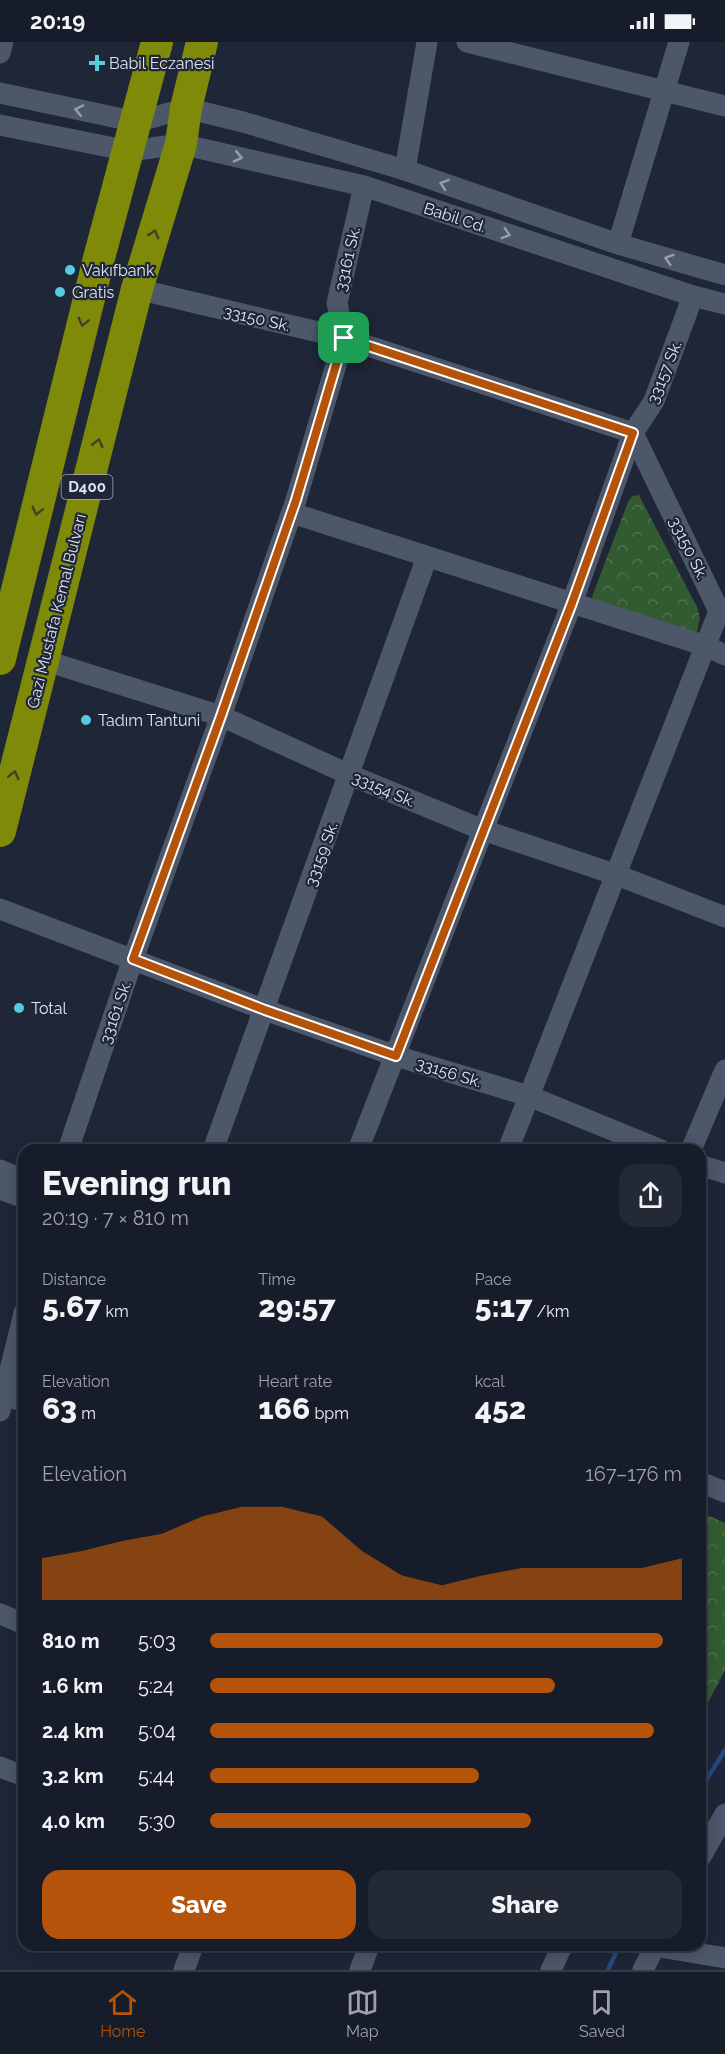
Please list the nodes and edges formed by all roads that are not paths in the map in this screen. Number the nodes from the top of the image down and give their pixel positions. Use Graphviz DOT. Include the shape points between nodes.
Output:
graph roads {
  1 [pos="3,42"];
  2 [pos="158,42"];
  3 [pos="202,42"];
  4 [pos="427,42"];
  5 [pos="467,42"];
  6 [pos="679,42"];
  7 [pos="0,53"];
  8 [pos="665,92"];
  9 [pos="0,93"];
  10 [pos="725,106"];
  11 [pos="186,108"];
  12 [pos="137,122"];
  13 [pos="0,125"];
  14 [pos="181,144"];
  15 [pos="129,151"];
  16 [pos="405,170"];
  17 [pos="364,186"];
  18 [pos="618,244"];
  19 [pos="725,275"];
  20 [pos="137,289"];
  21 [pos="693,296"];
  22 [pos="725,303"];
  23 [pos="344,338"];
  24 [pos="633,433"];
  25 [pos="291,513"];
  26 [pos="427,557"];
  27 [pos="572,603"];
  28 [pos="722,610"];
  29 [pos="5,615"];
  30 [pos="706,646"];
  31 [pos="725,655"];
  32 [pos="0,659"];
  33 [pos="44,660"];
  34 [pos="221,716"];
  35 [pos="350,774"];
  36 [pos="483,830"];
  37 [pos="0,831"];
  38 [pos="617,875"];
  39 [pos="0,909"];
  40 [pos="725,916"];
  41 [pos="133,959"];
  42 [pos="265,1010"];
  43 [pos="396,1056"];
  44 [pos="725,1070"];
  45 [pos="529,1096"];
  46 [pos="70,1144"];
  47 [pos="215,1144"];
  48 [pos="360,1144"];
  49 [pos="510,1144"];
  50 [pos="646,1144"];
  51 [pos="694,1144"];
  52 [pos="706,1168"];
  53 [pos="0,1170"];
  54 [pos="725,1173"];
  55 [pos="18,1178"];
  56 [pos="0,1189"];
  57 [pos="18,1196"];
  58 [pos="18,1349"];
  59 [pos="9,1403"];
  60 [pos="706,1484"];
  61 [pos="725,1492"];
  62 [pos="0,1614"];
  63 [pos="18,1622"];
  64 [pos="0,1767"];
  65 [pos="18,1774"];
  66 [pos="725,1814"];
  67 [pos="706,1847"];
  68 [pos="191,1951"];
  69 [pos="367,1951"];
  70 [pos="560,1951"];
  71 [pos="652,1951"];
  72 [pos="684,1951"];
  73 [pos="725,1958"];
  74 [pos="184,1970"];
  75 [pos="360,1970"];
  76 [pos="551,1970"];
  77 [pos="643,1970"];
  1 -- 7 [label="street"];
  2 -- 12 [label="highway, D400"];
  3 -- 11 [label="highway, Gazi Mustafa Kemal Bulvarı / D400"];
  4 -- 16 [label="street"];
  5 -- 8 [label="street"];
  6 -- 8 [label="street"];
  8 -- 10 [label="street"];
  8 -- 18 [label="street"];
  12 -- 9 [label="street, one-way"];
  11 -- 12 [label="street"];
  11 -- 14 [label="highway, Gazi Mustafa Kemal Bulvarı / D400"];
  11 -- 16 [label="street, Babil Cd."];
  12 -- 15 [label="highway, D400"];
  13 -- 15 [label="street"];
  14 -- 15 [label="street"];
  14 -- 17 [label="street, Babil Cd., one-way"];
  20 -- 14 [label="highway, Gazi Mustafa Kemal Bulvarı / D400, one-way"];
  15 -- 29 [label="highway, D400, one-way"];
  18 -- 16 [label="street, Babil Cd., one-way"];
  17 -- 21 [label="street, Babil Cd., one-way"];
  17 -- 23 [label="street, 33161 Sk." via="337,303"];
  19 -- 18 [label="street, Babil Cd., one-way"];
  20 -- 23 [label="street, 33150 Sk."];
  33 -- 20 [label="highway, Gazi Mustafa Kemal Bulvarı / D400, one-way"];
  21 -- 22 [label="street, Babil Cd."];
  21 -- 24 [label="street, 33157 Sk." via="654,401"];
  23 -- 24 [label="street, 33150 Sk."];
  23 -- 25 [label="street, 33161 Sk."];
  24 -- 27 [label="street, 33157 Sk."];
  24 -- 28 [label="street, 33150 Sk."];
  25 -- 26 [label="street"];
  25 -- 34 [label="street, 33161 Sk."];
  26 -- 27 [label="street"];
  26 -- 35 [label="street, 33159 Sk."];
  27 -- 30 [label="street"];
  27 -- 36 [label="street, 33157 Sk."];
  28 -- 30 [label="street"];
  29 -- 32 [label="highway, D400"];
  30 -- 31 [label="street"];
  30 -- 38 [label="street"];
  33 -- 34 [label="street, 33154 Sk."];
  37 -- 33 [label="highway, Gazi Mustafa Kemal Bulvarı / D400, one-way"];
  34 -- 35 [label="street, 33154 Sk."];
  34 -- 41 [label="street, 33161 Sk."];
  35 -- 36 [label="street, 33154 Sk."];
  35 -- 42 [label="street, 33159 Sk."];
  36 -- 38 [label="street, 33154 Sk."];
  36 -- 43 [label="street, 33157 Sk."];
  38 -- 40 [label="street, 33154 Sk."];
  38 -- 45 [label="street"];
  39 -- 41 [label="street, 33156 Sk."];
  41 -- 42 [label="street, 33156 Sk."];
  41 -- 46 [label="street, 33161 Sk."];
  42 -- 43 [label="street, 33156 Sk."];
  42 -- 47 [label="street, 33159 Sk."];
  43 -- 45 [label="street, 33156 Sk."];
  43 -- 48 [label="street, 33157 Sk."];
  44 -- 51 [label="street"];
  45 -- 49 [label="street"];
  45 -- 50 [label="street, 33156 Sk."];
  52 -- 54 [label="street"];
  53 -- 55 [label="street"];
  56 -- 57 [label="street"];
  58 -- 59 [label="street"];
  60 -- 61 [label="street"];
  62 -- 63 [label="street"];
  64 -- 65 [label="street"];
  66 -- 67 [label="street"];
  68 -- 74 [label="street"];
  69 -- 75 [label="street"];
  70 -- 76 [label="street"];
  71 -- 77 [label="street"];
  72 -- 73 [label="street"];
}
